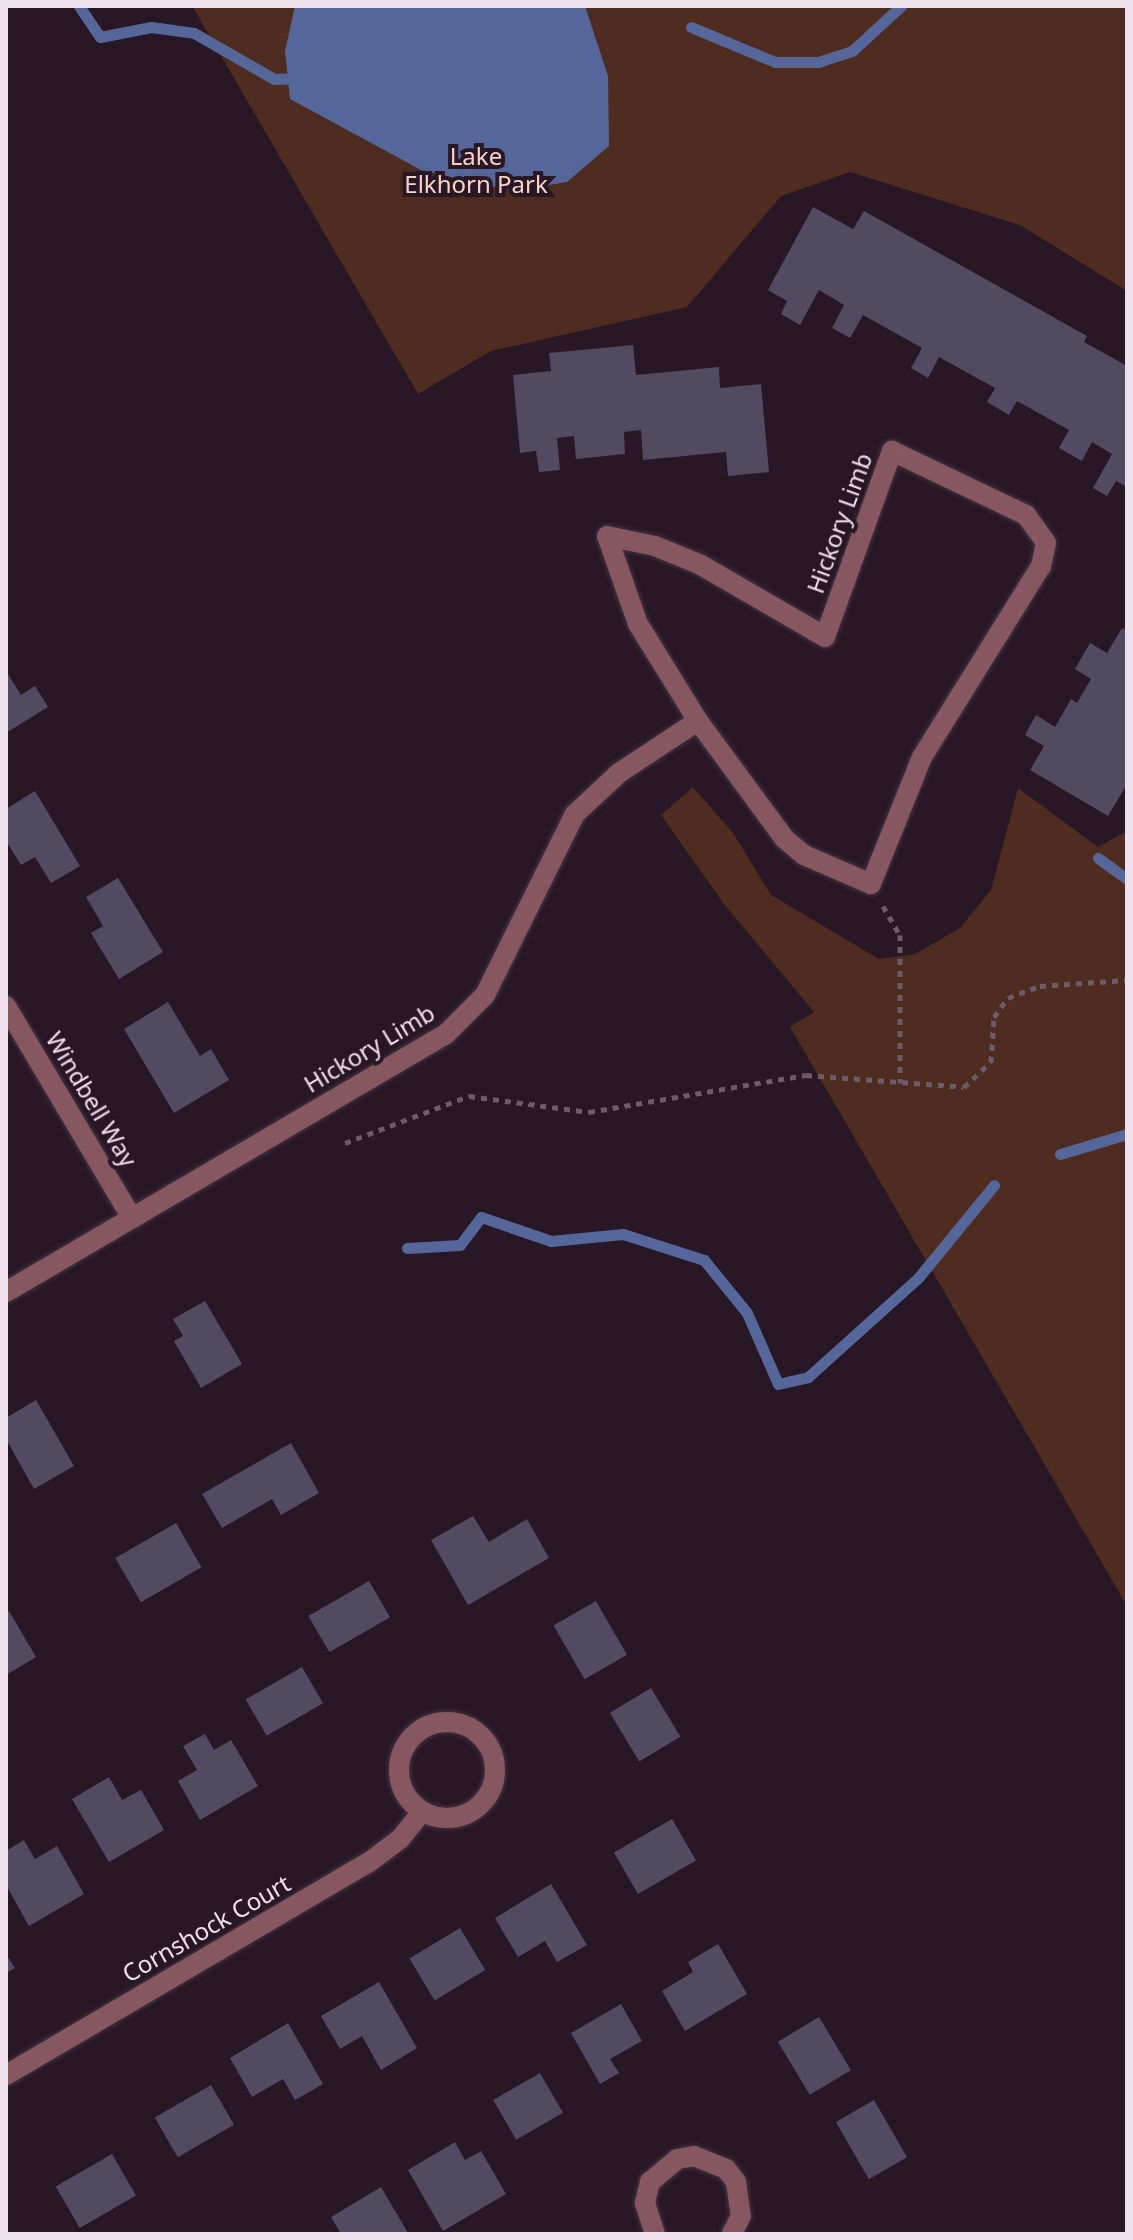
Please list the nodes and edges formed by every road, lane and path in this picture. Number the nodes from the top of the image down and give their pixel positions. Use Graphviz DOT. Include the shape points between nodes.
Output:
graph roads {
  1 [pos="698,721"];
  2 [pos="871,884"];
  3 [pos="1127,980"];
  4 [pos="6,1006"];
  5 [pos="900,1083"];
  6 [pos="345,1143"];
  7 [pos="132,1218"];
  8 [pos="6,1292"];
  9 [pos="422,1812"];
  10 [pos="6,2075"];
  11 [pos="649,2232"];
  12 [pos="732,2234"];
  1 -- 2 [label="street, Hickory Limb" via="784,838 804,855"];
  1 -- 2 [label="street, Hickory Limb" via="638,624 607,536 655,546 701,565 825,637 892,451 1026,515 1042,530 1046,543 1041,566 922,757"];
  1 -- 7 [label="street, Hickory Limb" via="619,773 575,814 485,995 446,1034"];
  2 -- 5 [label="path" via="900,935"];
  3 -- 5 [label="path" via="1040,986 1008,998 994,1017 991,1062 978,1078 964,1087"];
  4 -- 7 [label="street, Windbell Way"];
  5 -- 6 [label="path" via="806,1075 589,1112 469,1096"];
  7 -- 8 [label="street, Hickory Limb"];
  9 -- 9 [label="street" via="453,1818 483,1802 492,1787 494,1756 476,1731 445,1721 414,1734 402,1752 401,1787"];
  9 -- 10 [label="street, Cornshock Court" via="400,1839 368,1863"];
  11 -- 12 [label="street" via="645,2203 650,2182 677,2159 694,2156 726,2169 736,2182 741,2216"];
}
